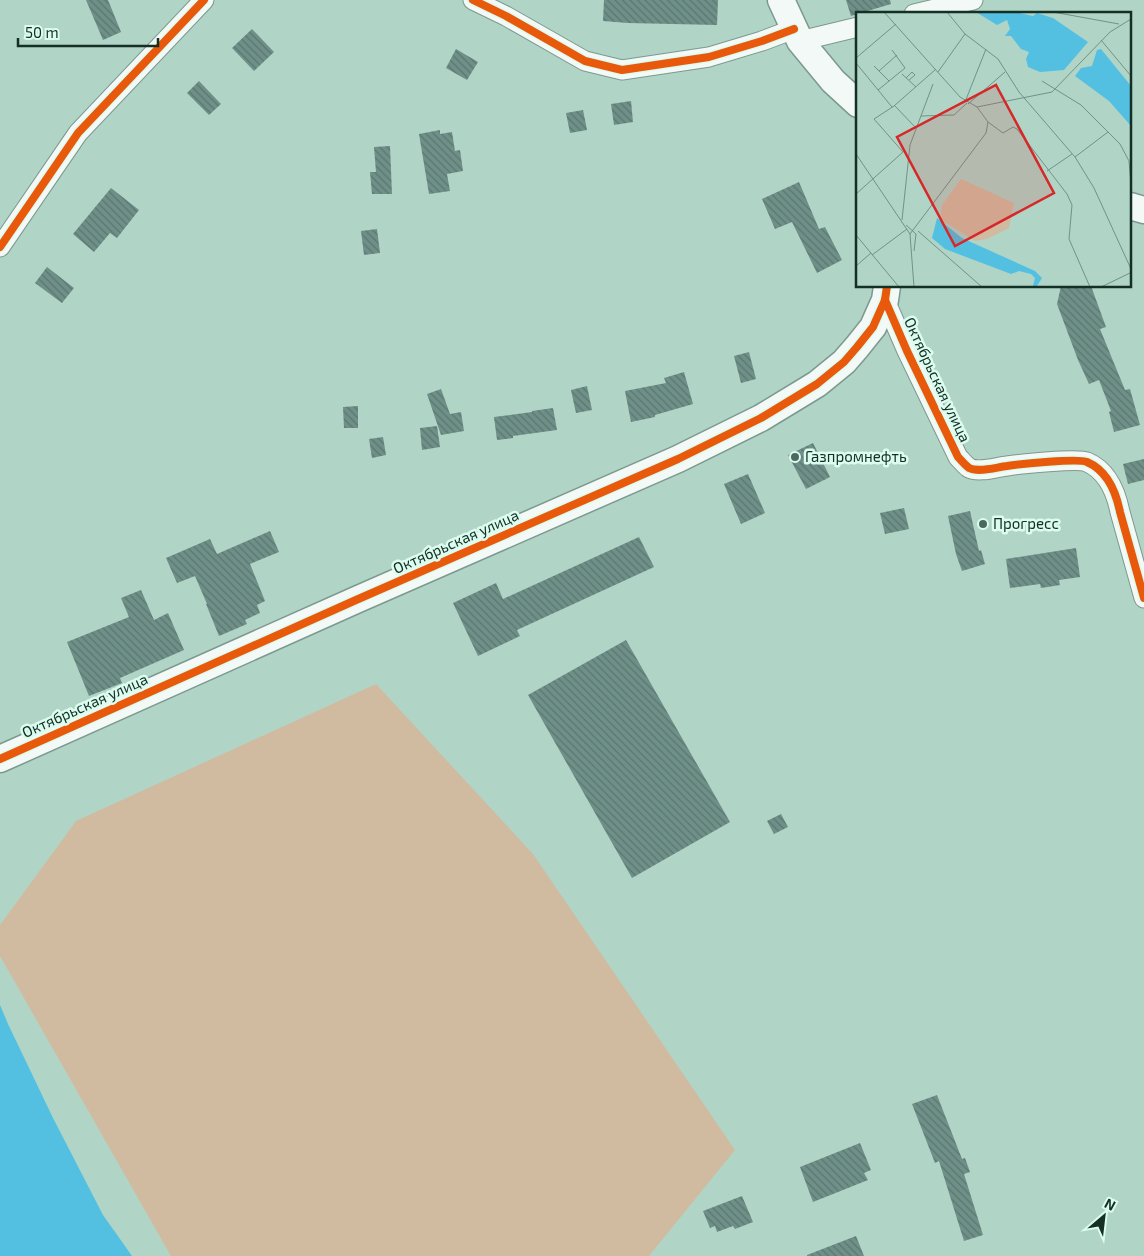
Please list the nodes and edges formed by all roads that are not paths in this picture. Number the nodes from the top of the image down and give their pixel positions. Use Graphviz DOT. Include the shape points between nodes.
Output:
graph roads {
  1 [pos="204,0"];
  2 [pos="473,0"];
  3 [pos="973,0"];
  4 [pos="783,1"];
  5 [pos="922,12"];
  6 [pos="856,27"];
  7 [pos="797,35"];
  8 [pos="856,102"];
  9 [pos="0,247"];
  10 [pos="886,293"];
  11 [pos="1144,598"];
  12 [pos="0,759"];
  1 -- 9 [label="street" via="78,133"];
  2 -- 7 [label="street" via="586,61 622,70 709,57 762,41"];
  3 -- 5 [label="street"];
  4 -- 7 [label="street"];
  6 -- 7 [label="street"];
  7 -- 8 [label="street" via="833,81"];
  10 -- 11 [label="street, Октябрьская улица" via="907,351 958,457 970,468 983,470 1062,461 1086,461 1099,470 1110,482 1117,498"];
  10 -- 12 [label="street, Октябрьская улица" via="873,327 844,362 817,384 761,418 678,459"];
}
